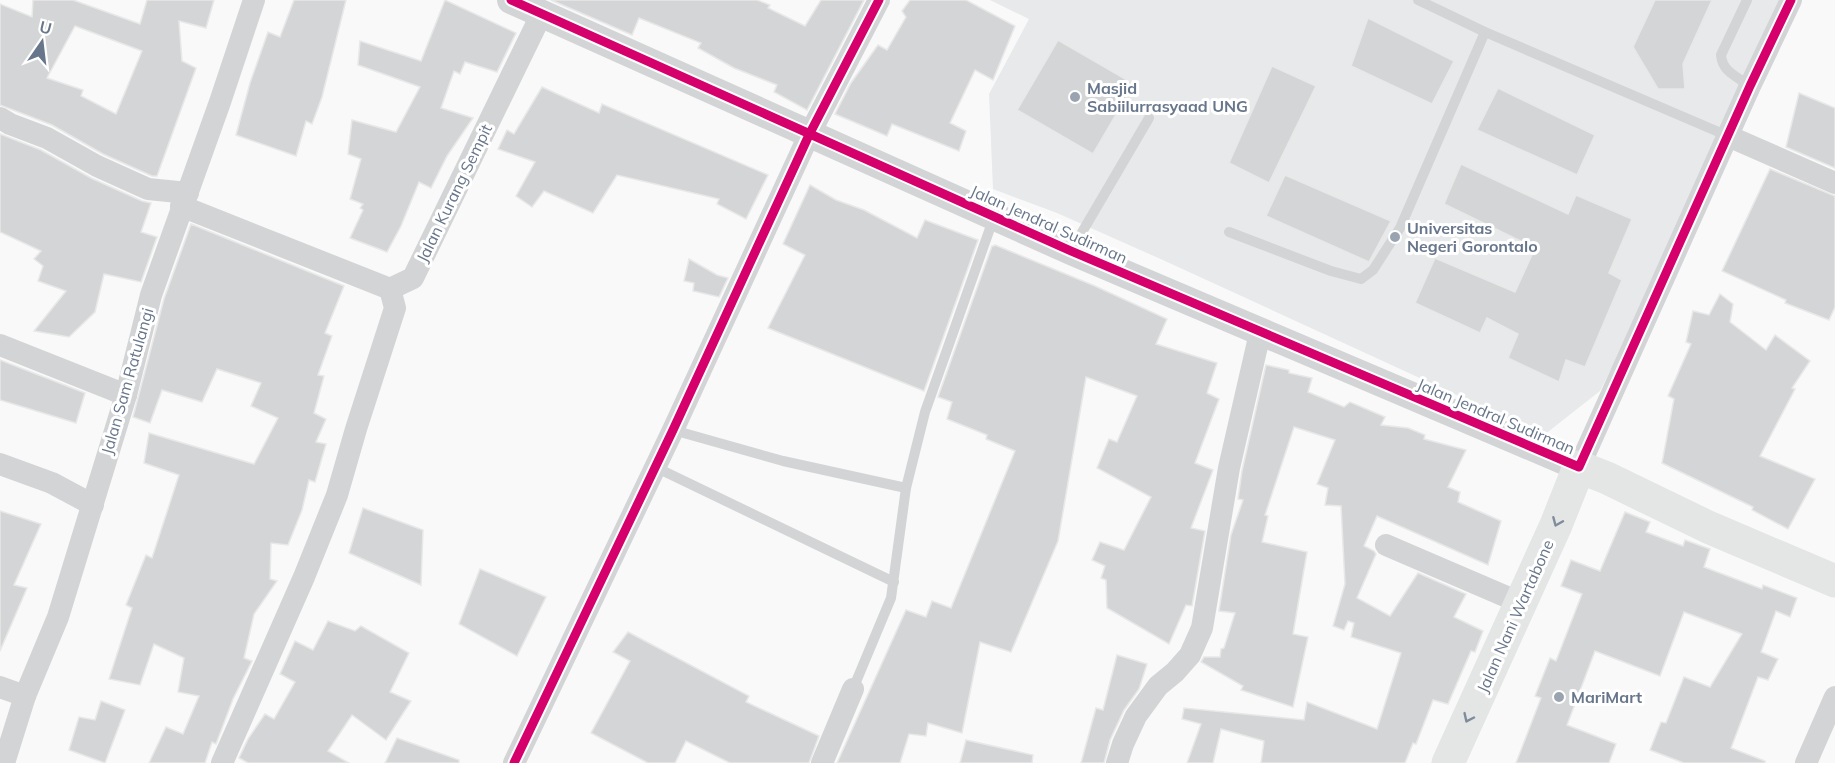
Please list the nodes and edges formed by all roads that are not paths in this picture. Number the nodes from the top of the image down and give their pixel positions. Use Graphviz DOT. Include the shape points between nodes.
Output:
graph roads {
  1 [pos="254,0"];
  2 [pos="511,0"];
  3 [pos="879,0"];
  4 [pos="1418,0"];
  5 [pos="1747,0"];
  6 [pos="1791,0"];
  7 [pos="542,13"];
  8 [pos="1485,32"];
  9 [pos="1750,86"];
  10 [pos="0,118"];
  11 [pos="1149,118"];
  12 [pos="809,135"];
  13 [pos="1728,136"];
  14 [pos="1835,183"];
  15 [pos="185,200"];
  16 [pos="994,217"];
  17 [pos="1229,232"];
  18 [pos="1071,251"];
  19 [pos="390,289"];
  20 [pos="1260,333"];
  21 [pos="0,345"];
  22 [pos="126,395"];
  23 [pos="673,430"];
  24 [pos="0,464"];
  25 [pos="655,466"];
  26 [pos="1579,467"];
  27 [pos="906,488"];
  28 [pos="93,505"];
  29 [pos="1386,545"];
  30 [pos="1834,580"];
  31 [pos="894,582"];
  32 [pos="1521,603"];
  33 [pos="0,687"];
  34 [pos="854,689"];
  35 [pos="25,696"];
  36 [pos="1835,697"];
  37 [pos="4,763"];
  38 [pos="222,763"];
  39 [pos="514,763"];
  40 [pos="822,763"];
  41 [pos="1117,763"];
  42 [pos="1448,763"];
  43 [pos="1806,763"];
  1 -- 15 [label="street, Jalan Sam Ratulangi"];
  2 -- 7 [label="street, Jalan Jendral Sudirman"];
  3 -- 12 [label="street"];
  4 -- 8 [label="lane"];
  5 -- 9 [label="lane" via="1721,55 1725,69"];
  6 -- 9 [label="street"];
  7 -- 12 [label="street, Jalan Jendral Sudirman"];
  7 -- 19 [label="street, Jalan Kurang Sempit" via="413,278"];
  8 -- 13 [label="lane"];
  8 -- 17 [label="lane" via="1400,228 1373,270 1360,279"];
  9 -- 13 [label="street"];
  10 -- 15 [label="street" via="148,189"];
  11 -- 18 [label="lane"];
  12 -- 16 [label="street, Jalan Jendral Sudirman"];
  12 -- 23 [label="street"];
  13 -- 14 [label="street"];
  13 -- 26 [label="street"];
  15 -- 19 [label="street"];
  15 -- 22 [label="street, Jalan Sam Ratulangi" via="151,295"];
  16 -- 18 [label="street, Jalan Jendral Sudirman"];
  16 -- 27 [label="lane" via="925,412"];
  18 -- 20 [label="street, Jalan Jendral Sudirman"];
  19 -- 38 [label="street" via="395,308 337,495"];
  20 -- 26 [label="street, Jalan Jendral Sudirman"];
  20 -- 41 [label="street" via="1229,468 1202,628 1190,655 1158,686 1136,716"];
  21 -- 22 [label="street"];
  22 -- 28 [label="street, Jalan Sam Ratulangi"];
  23 -- 25 [label="street"];
  23 -- 27 [label="lane" via="783,461"];
  24 -- 28 [label="street" via="52,483"];
  25 -- 31 [label="lane"];
  25 -- 39 [label="street"];
  26 -- 30 [label="main road, Jalan Jendral Sudirman"];
  26 -- 32 [label="main road, Jalan Nani Wartabone, one-way"];
  27 -- 31 [label="lane"];
  28 -- 35 [label="street, Jalan Sam Ratulangi" via="58,617"];
  29 -- 32 [label="street"];
  31 -- 34 [label="lane"];
  32 -- 42 [label="main road, Jalan Nani Wartabone, one-way"];
  33 -- 35 [label="street"];
  34 -- 40 [label="street"];
  35 -- 37 [label="street, Jalan Sam Ratulangi"];
  36 -- 43 [label="street"];
}
